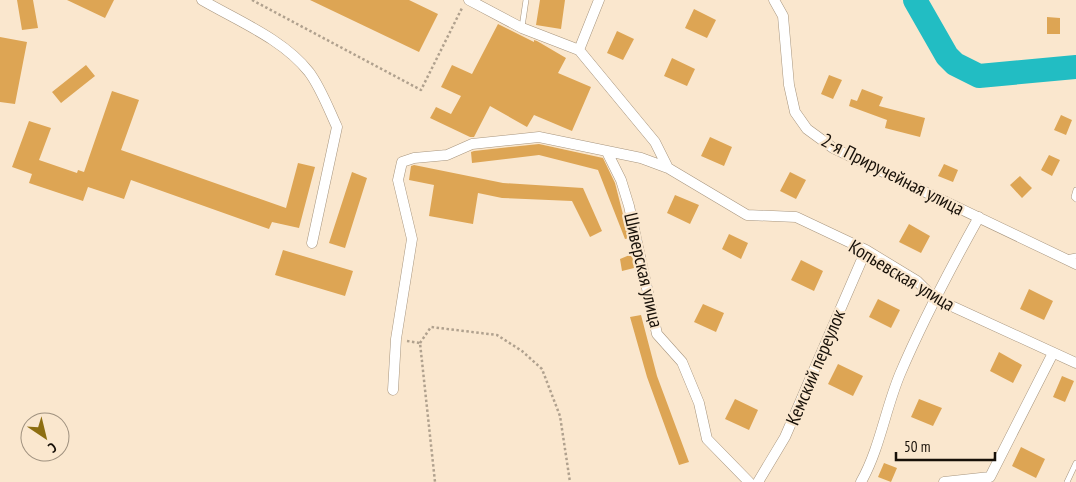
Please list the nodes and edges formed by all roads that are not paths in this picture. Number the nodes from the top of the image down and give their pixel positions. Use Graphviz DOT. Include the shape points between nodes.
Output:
graph roads {
  1 [pos="202,0"];
  2 [pos="468,0"];
  3 [pos="526,0"];
  4 [pos="599,0"];
  5 [pos="774,0"];
  6 [pos="522,28"];
  7 [pos="578,50"];
  8 [pos="607,152"];
  9 [pos="668,168"];
  10 [pos="1076,190"];
  11 [pos="1076,199"];
  12 [pos="979,217"];
  13 [pos="312,243"];
  14 [pos="866,250"];
  15 [pos="1076,256"];
  16 [pos="1063,258"];
  17 [pos="1076,264"];
  18 [pos="934,298"];
  19 [pos="1053,353"];
  20 [pos="1076,363"];
  21 [pos="393,390"];
  22 [pos="1076,463"];
  23 [pos="749,482"];
  24 [pos="758,482"];
  25 [pos="861,482"];
  26 [pos="944,482"];
  27 [pos="1067,482"];
  1 -- 13 [label="street" via="296,57 311,74 337,127"];
  2 -- 6 [label="street"];
  3 -- 6 [label="lane"];
  4 -- 7 [label="street"];
  5 -- 12 [label="street, 2-я Приручейная улица" via="783,16 789,85 795,112 807,129 833,148"];
  6 -- 7 [label="street"];
  7 -- 9 [label="street" via="655,142"];
  8 -- 9 [label="street, Копьевская улица" via="642,158"];
  8 -- 21 [label="street, Копьевская улица" via="539,137 472,144 448,155 402,162 398,180 412,238 396,339"];
  8 -- 23 [label="street, Шиверская улица" via="629,206 657,334 682,362 699,403 707,439"];
  9 -- 14 [label="street, Копьевская улица" via="747,215 796,217"];
  10 -- 11 [label="lane"];
  12 -- 16 [label="street, 2-я Приручейная улица"];
  12 -- 18 [label="street"];
  14 -- 18 [label="street, Копьевская улица" via="917,281"];
  14 -- 24 [label="street, Кемский переулок" via="784,437"];
  15 -- 16 [label="lane"];
  16 -- 17 [label="street, 2-я Приручейная улица"];
  18 -- 19 [label="street, Копьевская улица"];
  18 -- 25 [label="street" via="899,377 873,462"];
  19 -- 20 [label="street, Копьевская улица"];
  19 -- 26 [label="street" via="990,478"];
  22 -- 27 [label="lane"];
}
